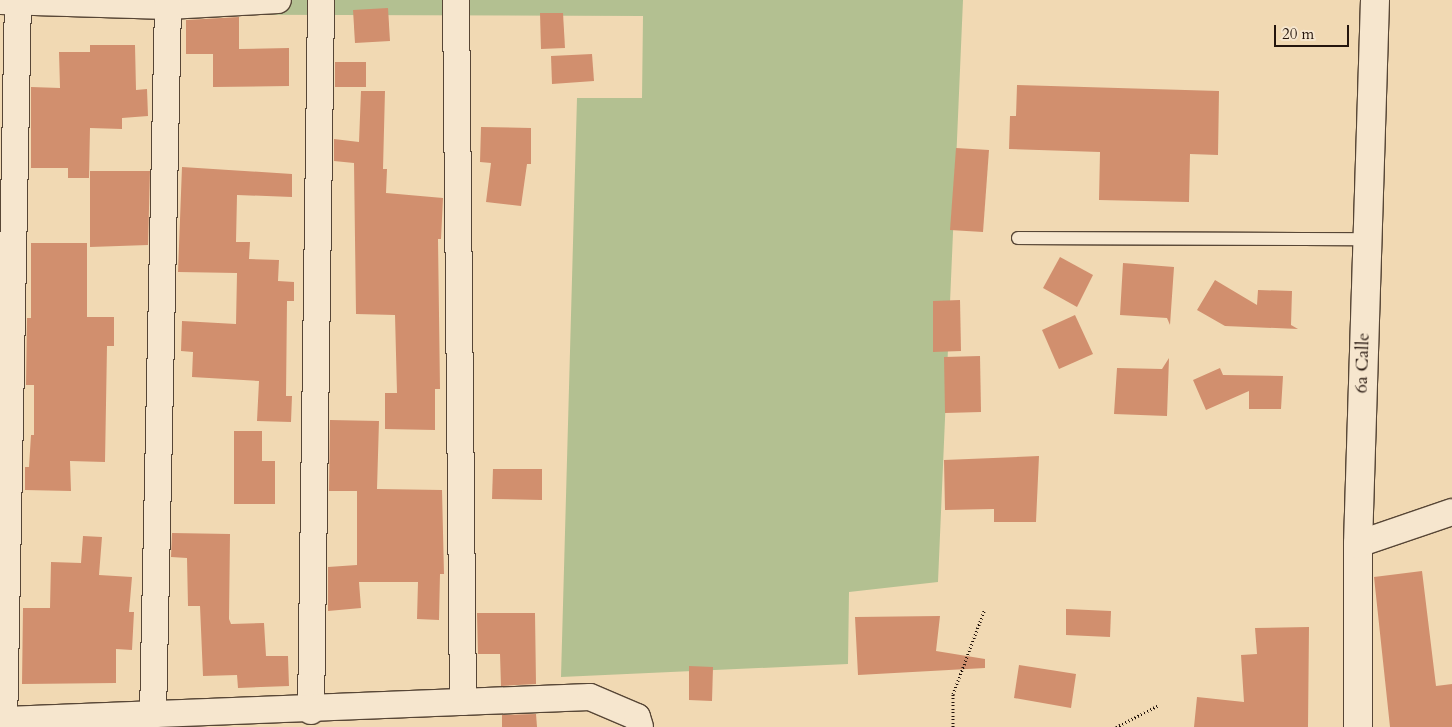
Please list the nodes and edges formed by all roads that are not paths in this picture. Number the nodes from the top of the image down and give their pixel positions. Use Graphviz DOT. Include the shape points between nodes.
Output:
graph roads {
  1 [pos="278,0"];
  2 [pos="321,0"];
  3 [pos="456,0"];
  4 [pos="1375,0"];
  5 [pos="9,1"];
  6 [pos="168,6"];
  7 [pos="1018,238"];
  8 [pos="1367,239"];
  9 [pos="1452,512"];
  10 [pos="1358,544"];
  11 [pos="462,702"];
  12 [pos="311,711"];
  13 [pos="153,715"];
  14 [pos="5,724"];
  15 [pos="640,727"];
  16 [pos="1358,727"];
  1 -- 6 [label="street"];
  2 -- 12 [label="street"];
  3 -- 11 [label="street"];
  4 -- 8 [label="main road, 6a Calle"];
  5 -- 6 [label="street"];
  5 -- 14 [label="street"];
  6 -- 13 [label="street"];
  7 -- 8 [label="lane"];
  8 -- 10 [label="main road, 6a Calle"];
  9 -- 10 [label="street"];
  10 -- 16 [label="main road, 6a Calle"];
  11 -- 12 [label="street"];
  11 -- 15 [label="street" via="590,698 637,717"];
  12 -- 13 [label="street"];
  13 -- 14 [label="street"];
}
